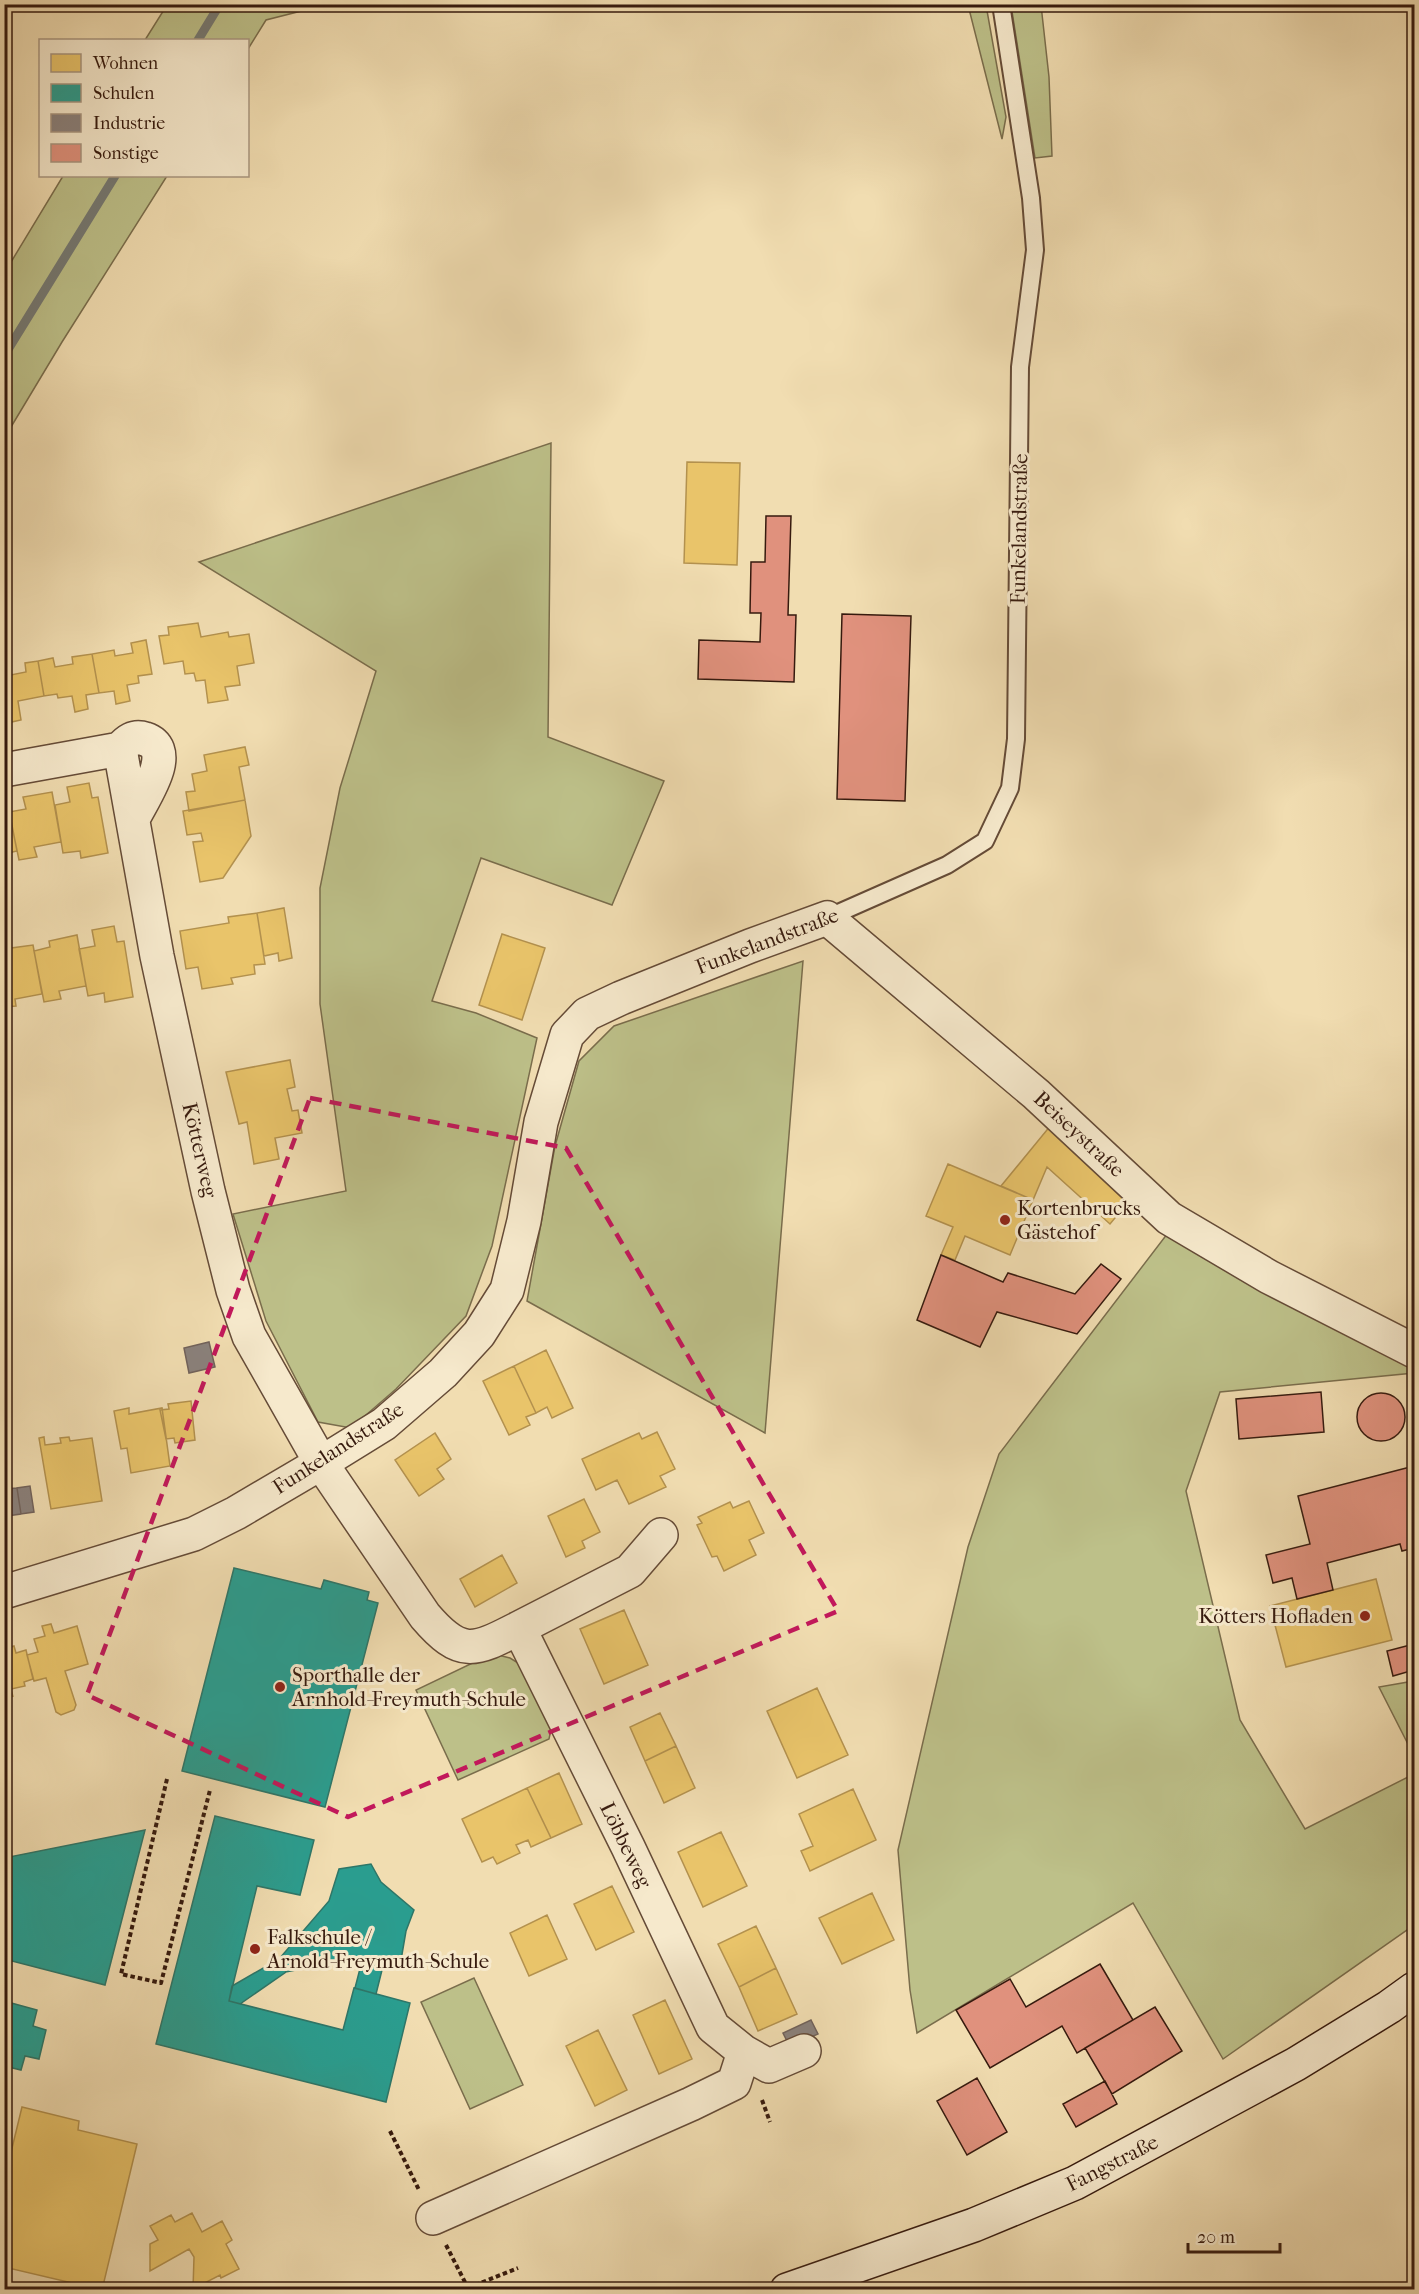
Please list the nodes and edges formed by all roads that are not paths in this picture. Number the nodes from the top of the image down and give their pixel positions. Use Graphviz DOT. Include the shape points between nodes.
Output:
graph roads {
  1 [pos="1000,4"];
  2 [pos="4,770"];
  3 [pos="827,918"];
  4 [pos="1414,1351"];
  5 [pos="321,1463"];
  6 [pos="661,1535"];
  7 [pos="4,1592"];
  8 [pos="519,1629"];
  9 [pos="1414,1989"];
  10 [pos="804,2051"];
  11 [pos="744,2052"];
  12 [pos="433,2218"];
  13 [pos="787,2289"];
  1 -- 3 [label="lane, Funkelandstraße" via="1031,198 1035,250 1020,367 1017,739 1010,788 985,841 947,865"];
  2 -- 5 [label="street, Kötterweg" via="120,749 157,956 208,1191 234,1290 249,1336"];
  3 -- 4 [label="street, Beiseystraße" via="1036,1094 1169,1218 1269,1277"];
  3 -- 5 [label="street, Funkelandstraße" via="621,998 587,1014 567,1035 541,1122 507,1290 479,1334 443,1373 384,1424"];
  5 -- 7 [label="street, Funkelandstraße" via="194,1534"];
  5 -- 8 [label="street" via="441,1635 459,1646 483,1646"];
  6 -- 8 [label="street" via="630,1571"];
  8 -- 11 [label="street, Löbbeweg" via="713,2026"];
  9 -- 13 [label="street, Fangstraße" via="1296,2064 1075,2183 974,2225"];
  10 -- 11 [label="street, Löbbeweg" via="769,2066"];
  11 -- 12 [label="street" via="734,2083"];
}
